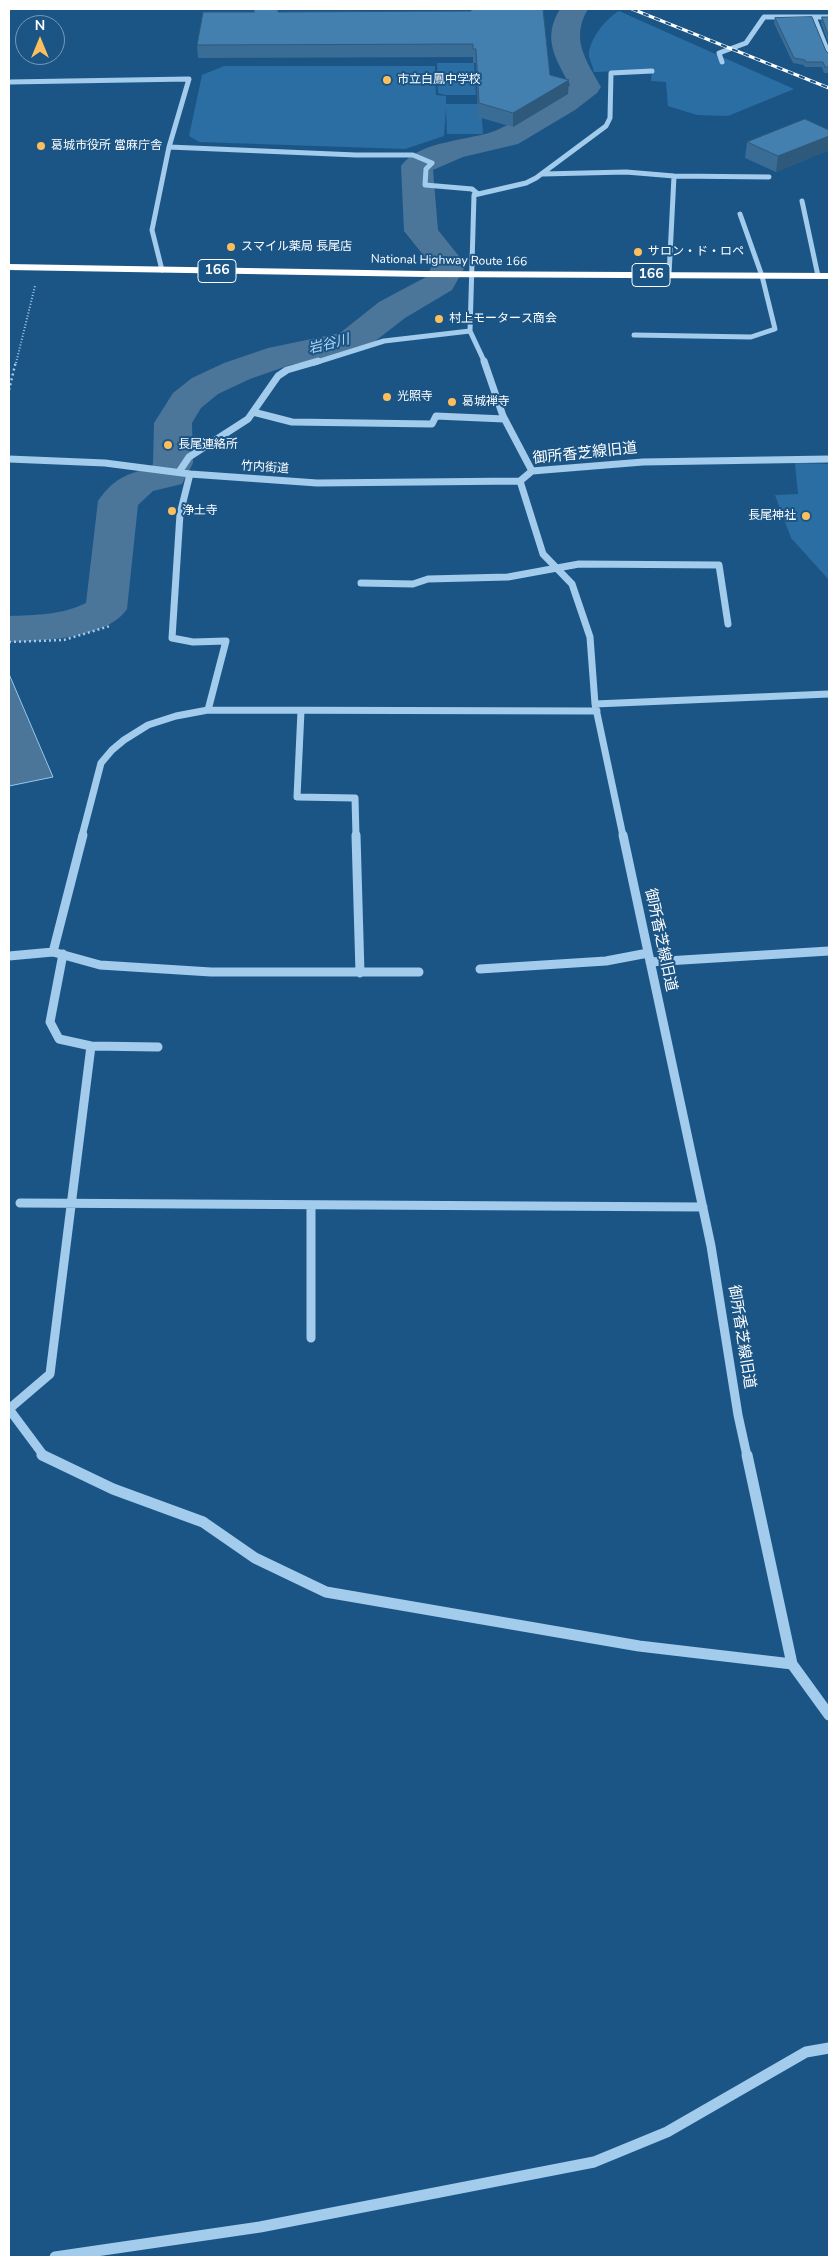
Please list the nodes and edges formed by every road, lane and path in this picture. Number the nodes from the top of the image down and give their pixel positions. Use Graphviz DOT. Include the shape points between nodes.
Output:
graph roads {
  1 [pos="814,17"];
  2 [pos="829,17"];
  3 [pos="829,54"];
  4 [pos="722,62"];
  5 [pos="652,71"];
  6 [pos="9,82"];
  7 [pos="169,147"];
  8 [pos="542,174"];
  9 [pos="674,176"];
  10 [pos="769,177"];
  11 [pos="478,194"];
  12 [pos="802,201"];
  13 [pos="740,214"];
  14 [pos="9,267"];
  15 [pos="39,268"];
  16 [pos="162,270"];
  17 [pos="473,274"];
  18 [pos="669,275"];
  19 [pos="762,276"];
  20 [pos="818,276"];
  21 [pos="829,276"];
  22 [pos="470,331"];
  23 [pos="634,334"];
  24 [pos="9,390"];
  25 [pos="253,412"];
  26 [pos="504,419"];
  27 [pos="9,458"];
  28 [pos="829,458"];
  29 [pos="163,470"];
  30 [pos="532,471"];
  31 [pos="177,472"];
  32 [pos="190,474"];
  33 [pos="520,481"];
  34 [pos="556,567"];
  35 [pos="361,583"];
  36 [pos="728,624"];
  37 [pos="110,626"];
  38 [pos="9,642"];
  39 [pos="829,694"];
  40 [pos="596,707"];
  41 [pos="208,710"];
  42 [pos="301,711"];
  43 [pos="829,951"];
  44 [pos="53,952"];
  45 [pos="63,954"];
  46 [pos="9,956"];
  47 [pos="649,958"];
  48 [pos="480,969"];
  49 [pos="419,972"];
  50 [pos="360,973"];
  51 [pos="91,1046"];
  52 [pos="158,1047"];
  53 [pos="20,1203"];
  54 [pos="71,1203"];
  55 [pos="311,1205"];
  56 [pos="703,1208"];
  57 [pos="311,1338"];
  58 [pos="792,1664"];
  59 [pos="829,1714"];
  60 [pos="829,2048"];
  61 [pos="55,2257"];
  1 -- 2 [label="street"];
  1 -- 3 [label="street"];
  1 -- 4 [label="street" via="764,17 746,43 719,53"];
  5 -- 8 [label="street" via="611,73 610,118 606,126"];
  6 -- 7 [label="street" via="188,79"];
  7 -- 11 [label="street" via="413,155 432,163 426,169 425,185 472,189"];
  7 -- 16 [label="street" via="152,230"];
  8 -- 9 [label="street" via="626,172"];
  8 -- 11 [label="street" via="526,183"];
  9 -- 10 [label="street"];
  9 -- 18 [label="street"];
  11 -- 17 [label="street" via="474,195"];
  12 -- 20 [label="street"];
  13 -- 19 [label="street"];
  14 -- 15 [label="highway, National Highway Route 166 / 166"];
  15 -- 16 [label="highway, National Highway Route 166 / 166"];
  15 -- 24 [label="path"];
  16 -- 17 [label="highway, National Highway Route 166 / 166"];
  17 -- 18 [label="highway, National Highway Route 166 / 166"];
  17 -- 22 [label="street"];
  18 -- 19 [label="highway, National Highway Route 166 / 166"];
  19 -- 20 [label="highway, National Highway Route 166 / 166"];
  19 -- 23 [label="street" via="775,329 751,337"];
  20 -- 21 [label="highway, National Highway Route 166 / 166"];
  22 -- 25 [label="street" via="384,341 288,370 278,376"];
  22 -- 26 [label="street"];
  25 -- 26 [label="street" via="292,422 432,424 436,416"];
  25 -- 31 [label="street" via="242,423 188,457"];
  26 -- 30 [label="street"];
  27 -- 29 [label="street, 竹内街道"];
  28 -- 30 [label="street, 御所香芝線旧道" via="643,462"];
  29 -- 31 [label="street, 竹内街道"];
  30 -- 33 [label="street, 御所香芝線旧道"];
  31 -- 32 [label="street, 竹内街道"];
  32 -- 33 [label="street, 竹内街道" via="317,483"];
  32 -- 41 [label="street" via="180,514 172,638 193,642 226,641"];
  33 -- 34 [label="street, 御所香芝線旧道" via="543,554"];
  34 -- 35 [label="street" via="508,577 428,579 413,584"];
  34 -- 36 [label="street" via="579,564 719,566"];
  34 -- 40 [label="street, 御所香芝線旧道" via="572,584 590,637"];
  37 -- 38 [label="path" via="64,640"];
  39 -- 40 [label="street"];
  40 -- 42 [label="street"];
  40 -- 47 [label="street, 御所香芝線旧道"];
  41 -- 42 [label="street"];
  41 -- 44 [label="street" via="176,714 144,725 113,748 101,763"];
  42 -- 50 [label="street" via="297,797 355,798"];
  43 -- 47 [label="street"];
  44 -- 45 [label="street"];
  44 -- 46 [label="street"];
  45 -- 50 [label="street" via="100,965 211,972"];
  45 -- 51 [label="street" via="50,1022 59,1039"];
  47 -- 48 [label="street"];
  47 -- 56 [label="street, 御所香芝線旧道"];
  49 -- 50 [label="street"];
  51 -- 52 [label="street"];
  51 -- 54 [label="street"];
  53 -- 54 [label="street"];
  54 -- 55 [label="street"];
  54 -- 58 [label="street" via="50,1374 9,1409 42,1455 112,1489 202,1522 255,1558 326,1592 639,1646"];
  55 -- 56 [label="street"];
  55 -- 57 [label="street"];
  56 -- 58 [label="street, 御所香芝線旧道" via="738,1415"];
  58 -- 59 [label="street, 御所香芝線旧道"];
  60 -- 61 [label="street" via="806,2052 668,2132 594,2162 260,2227"];
}
